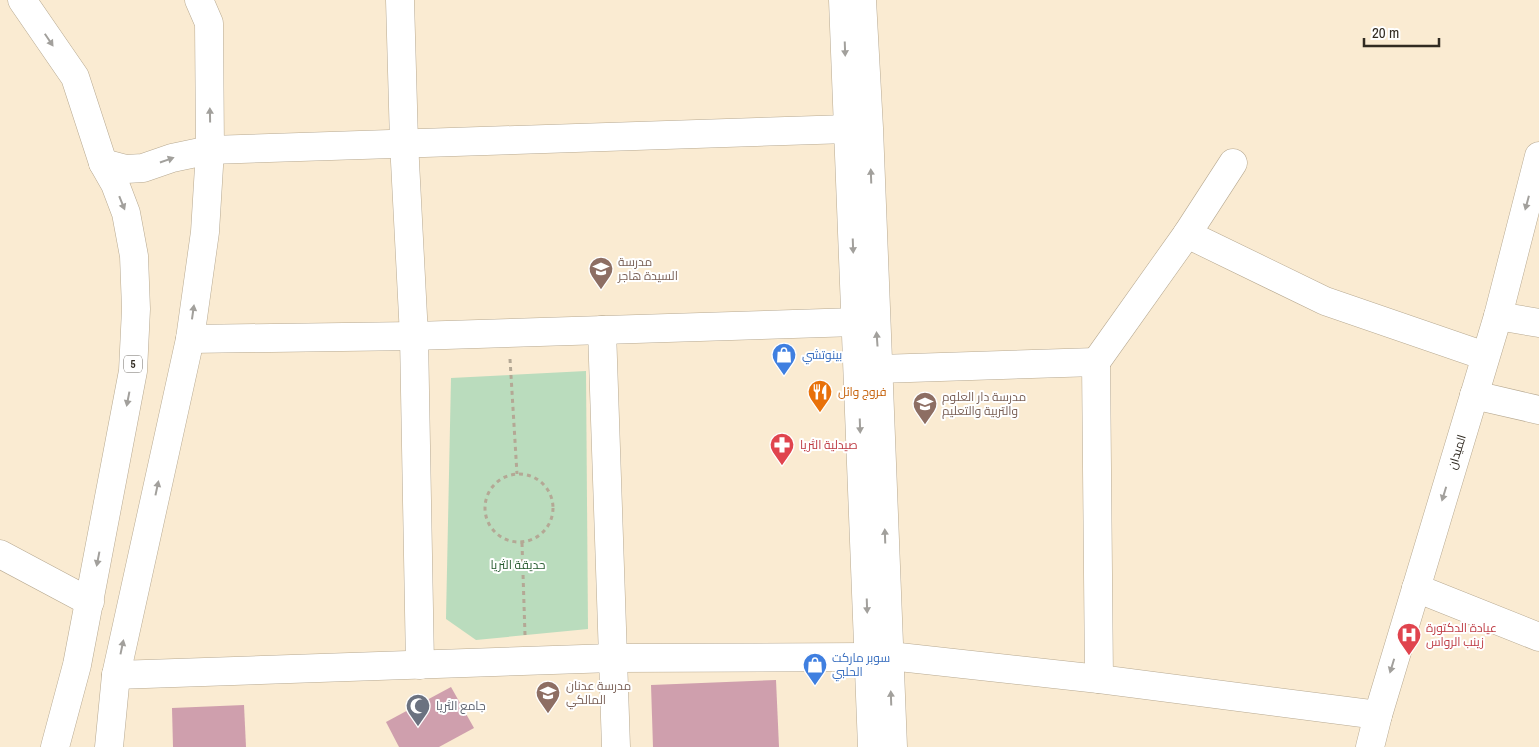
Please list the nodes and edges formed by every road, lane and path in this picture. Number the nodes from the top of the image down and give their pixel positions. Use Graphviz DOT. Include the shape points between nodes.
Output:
graph roads {
  1 [pos="22,0"];
  2 [pos="400,0"];
  3 [pos="843,0"];
  4 [pos="862,0"];
  5 [pos="205,8"];
  6 [pos="848,129"];
  7 [pos="404,142"];
  8 [pos="210,150"];
  9 [pos="1539,156"];
  10 [pos="103,163"];
  11 [pos="1233,163"];
  12 [pos="1187,234"];
  13 [pos="1498,316"];
  14 [pos="856,322"];
  15 [pos="1539,324"];
  16 [pos="602,330"];
  17 [pos="509,333"];
  18 [pos="414,336"];
  19 [pos="190,339"];
  20 [pos="1485,356"];
  21 [pos="1096,362"];
  22 [pos="879,369"];
  23 [pos="1474,395"];
  24 [pos="1539,410"];
  25 [pos="517,474"];
  26 [pos="522,543"];
  27 [pos="0,554"];
  28 [pos="1416,588"];
  29 [pos="90,602"];
  30 [pos="1539,637"];
  31 [pos="879,657"];
  32 [pos="613,658"];
  33 [pos="525,662"];
  34 [pos="420,665"];
  35 [pos="116,675"];
  36 [pos="1099,680"];
  37 [pos="1378,715"];
  38 [pos="55,747"];
  39 [pos="109,747"];
  40 [pos="616,747"];
  41 [pos="872,747"];
  42 [pos="893,747"];
  43 [pos="1370,747"];
  1 -- 10 [label="street, 5, one-way" via="75,77"];
  2 -- 7 [label="street"];
  3 -- 6 [label="street, one-way"];
  22 -- 4 [label="street, one-way"];
  8 -- 5 [label="street, one-way"];
  6 -- 7 [label="street"];
  6 -- 14 [label="street, one-way"];
  7 -- 8 [label="street"];
  7 -- 18 [label="street"];
  10 -- 8 [label="street, one-way" via="126,169 143,168"];
  19 -- 8 [label="street, one-way" via="205,232"];
  9 -- 13 [label="street, الميدان, one-way"];
  10 -- 29 [label="street, 5, one-way" via="126,213 134,256 136,308 133,371"];
  11 -- 12 [label="street"];
  12 -- 20 [label="street" via="1325,301"];
  12 -- 21 [label="street"];
  13 -- 15 [label="street"];
  13 -- 20 [label="street, الميدان"];
  14 -- 16 [label="street"];
  14 -- 31 [label="street, one-way"];
  16 -- 17 [label="street"];
  16 -- 32 [label="street"];
  17 -- 18 [label="street"];
  17 -- 25 [label="path"];
  18 -- 19 [label="street"];
  18 -- 34 [label="street"];
  35 -- 19 [label="street, one-way"];
  20 -- 23 [label="street, الميدان"];
  21 -- 22 [label="street"];
  21 -- 36 [label="street"];
  31 -- 22 [label="street, one-way"];
  23 -- 24 [label="street"];
  23 -- 28 [label="street, الميدان, one-way"];
  25 -- 26 [label="path" via="528,475 545,485 554,507 546,530 537,538"];
  25 -- 26 [label="path" via="494,485 485,503 485,515 497,535 510,542"];
  26 -- 33 [label="path"];
  27 -- 29 [label="street"];
  28 -- 30 [label="street"];
  28 -- 37 [label="street, الميدان, one-way"];
  29 -- 38 [label="street, 5"];
  31 -- 32 [label="street"];
  31 -- 36 [label="street"];
  31 -- 41 [label="street"];
  42 -- 31 [label="street, one-way"];
  32 -- 33 [label="street"];
  32 -- 40 [label="street"];
  33 -- 34 [label="street"];
  34 -- 35 [label="street"];
  35 -- 39 [label="street"];
  36 -- 37 [label="street"];
  37 -- 43 [label="street, الميدان"];
}
